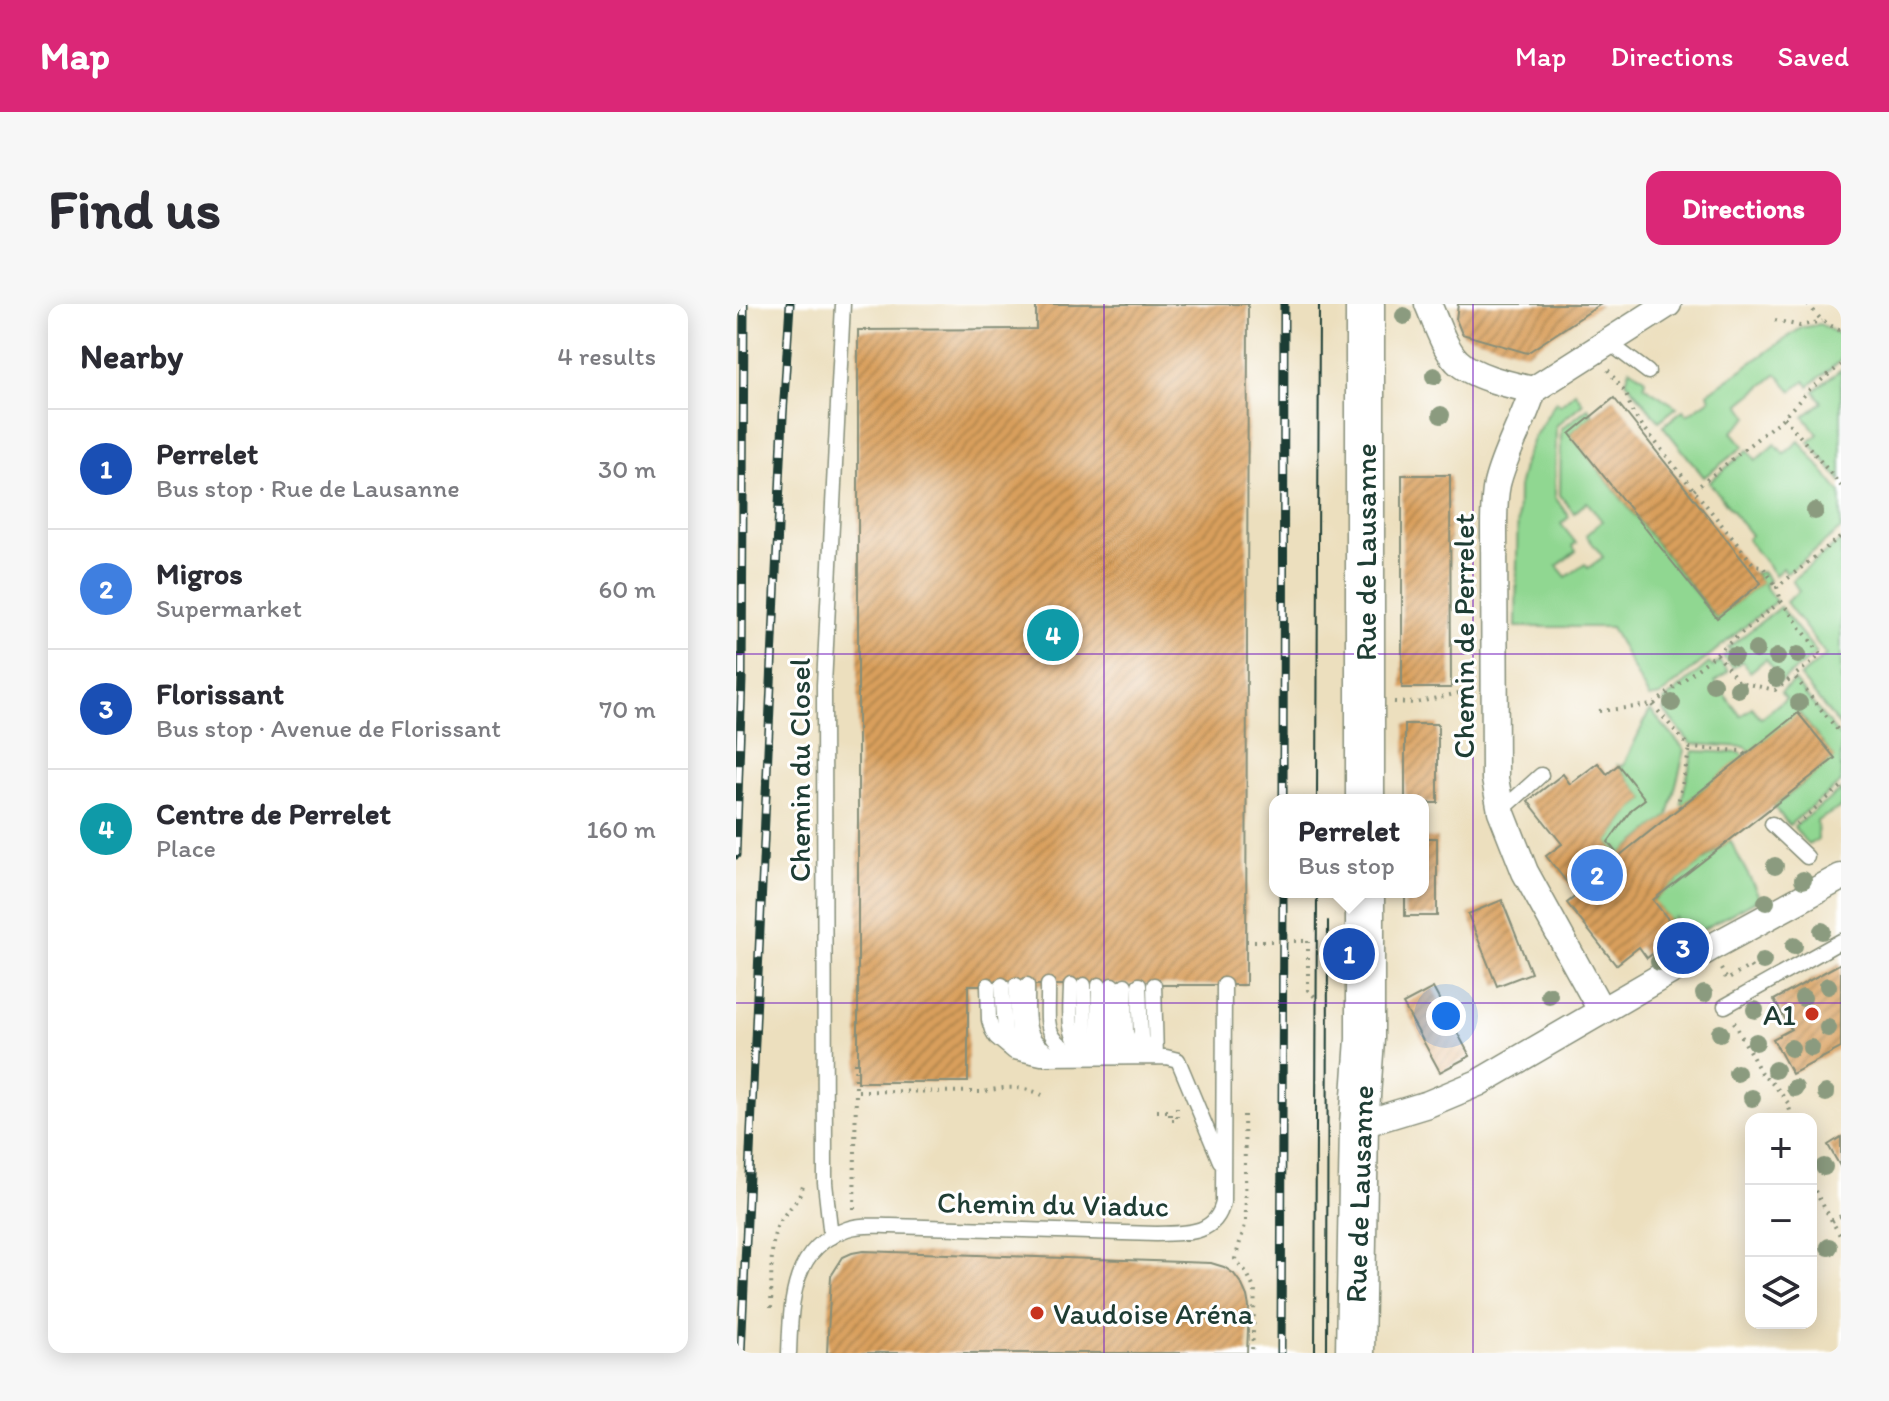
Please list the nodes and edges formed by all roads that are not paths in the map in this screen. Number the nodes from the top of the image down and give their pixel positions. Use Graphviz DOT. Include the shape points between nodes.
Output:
graph roads {
  1 [pos="843,304"];
  2 [pos="1365,304"];
  3 [pos="1428,304"];
  4 [pos="1668,304"];
  5 [pos="1605,352"];
  6 [pos="1648,372"];
  7 [pos="1533,390"];
  8 [pos="1541,775"];
  9 [pos="1365,794"];
  10 [pos="1501,811"];
  11 [pos="1778,829"];
  12 [pos="1834,881"];
  13 [pos="1365,898"];
  14 [pos="1841,941"];
  15 [pos="1048,985"];
  16 [pos="1112,985"];
  17 [pos="1224,985"];
  18 [pos="1725,1006"];
  19 [pos="1601,1010"];
  20 [pos="1139,1057"];
  21 [pos="1058,1058"];
  22 [pos="1092,1058"];
  23 [pos="1359,1125"];
  24 [pos="1223,1170"];
  25 [pos="831,1237"];
  26 [pos="789,1353"];
  27 [pos="1355,1353"];
  1 -- 25 [label="lane, Chemin du Closel" via="824,685 825,1183"];
  2 -- 9 [label="main road, Rue de Lausanne"];
  3 -- 7 [label="street" via="1457,361 1500,382"];
  4 -- 5 [label="street"];
  5 -- 6 [label="lane"];
  5 -- 7 [label="street"];
  7 -- 10 [label="street, Chemin de Perrelet" via="1496,486 1495,779"];
  8 -- 10 [label="lane"];
  10 -- 19 [label="street, Chemin de Perrelet" via="1525,872"];
  11 -- 12 [label="lane" via="1812,855"];
  12 -- 19 [label="street"];
  13 -- 23 [label="main road, Rue de Lausanne"];
  14 -- 18 [label="lane"];
  15 -- 22 [label="lane" via="1053,1039"];
  16 -- 20 [label="lane" via="1141,1037"];
  16 -- 20 [label="lane" via="1112,1034"];
  16 -- 20 [label="lane" via="1085,1037 1093,1048"];
  16 -- 22 [label="lane" via="1072,1036"];
  17 -- 24 [label="lane, Chemin du Viaduc"];
  19 -- 23 [label="street" via="1478,1083"];
  20 -- 22 [label="lane"];
  20 -- 24 [label="lane" via="1178,1060"];
  21 -- 21 [label="lane" via="1027,1047 1019,1038 1008,985 989,1020 996,1037 1014,1052"];
  21 -- 22 [label="lane"];
  23 -- 27 [label="main road, Rue de Lausanne"];
  24 -- 25 [label="lane, Chemin du Viaduc" via="1221,1210 1213,1222 1189,1233 891,1226 848,1229"];
  25 -- 26 [label="lane, Chemin du Viaduc" via="802,1265 794,1289"];
}
